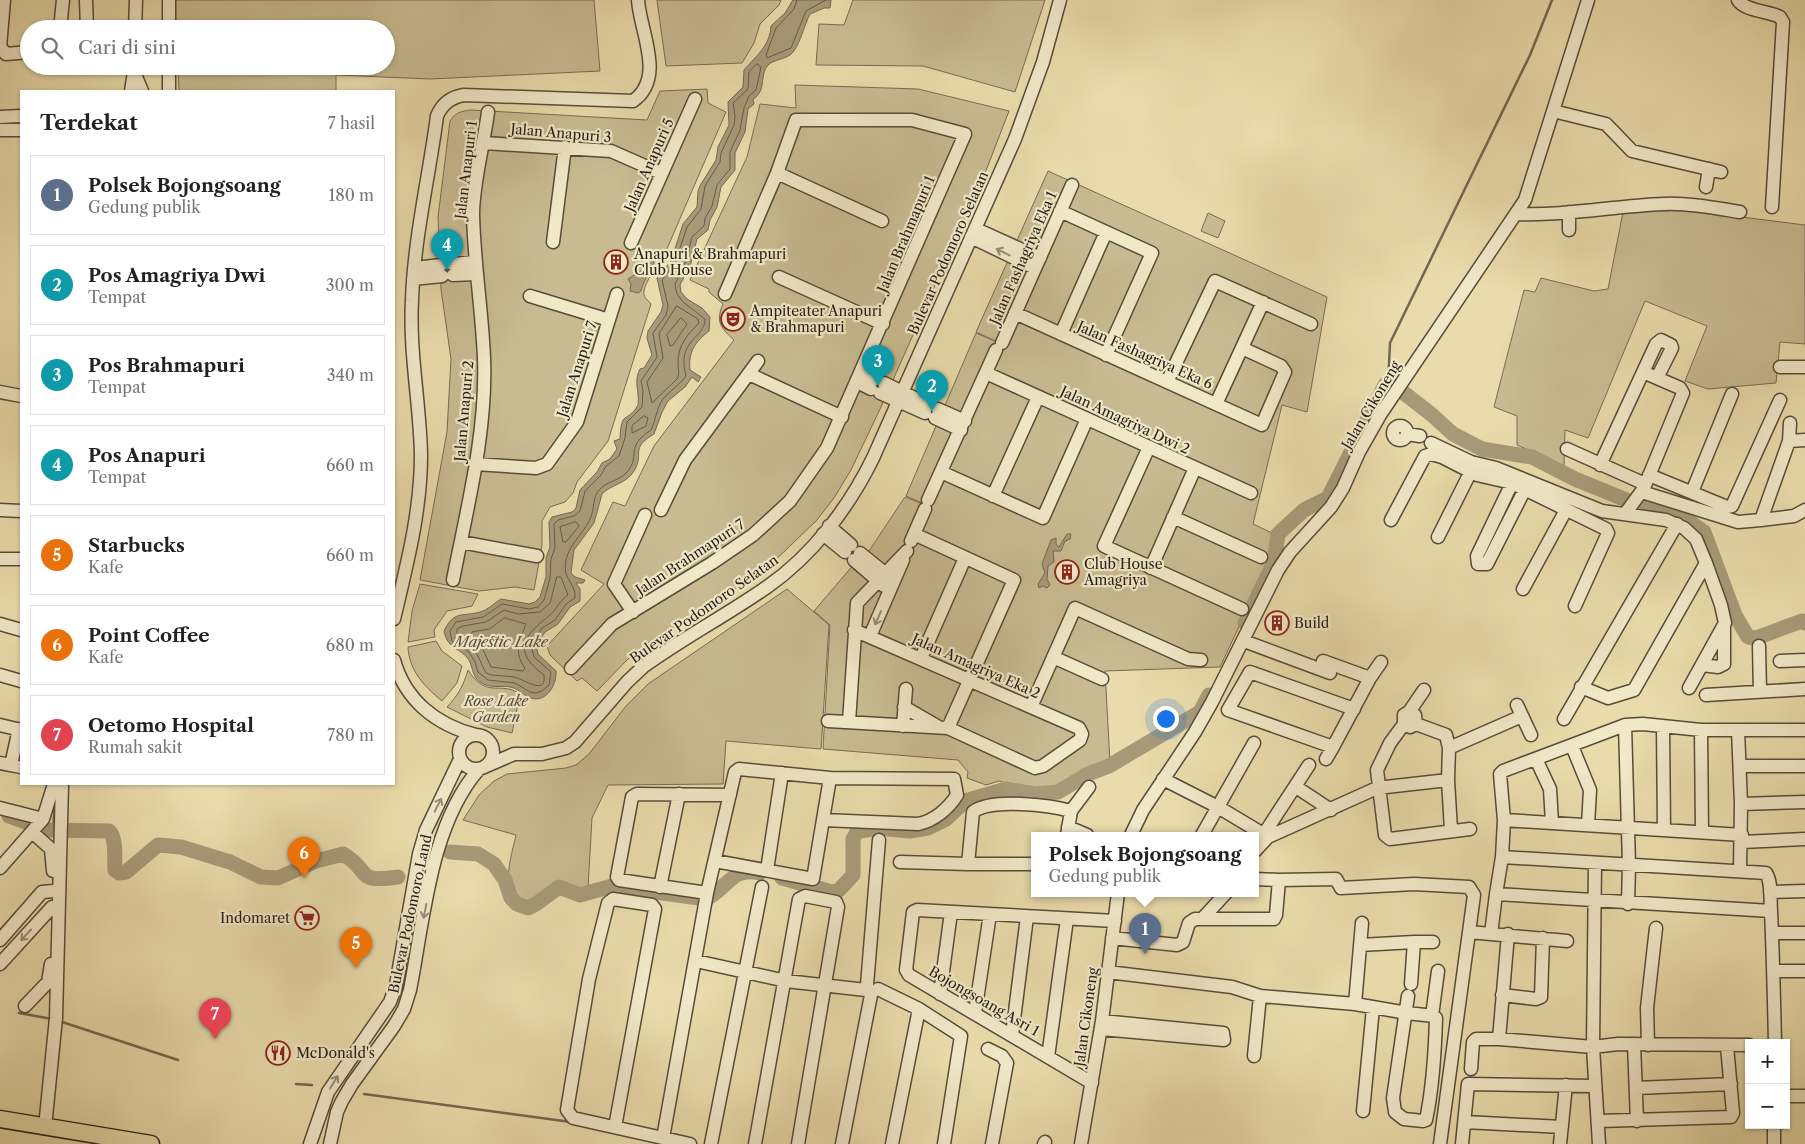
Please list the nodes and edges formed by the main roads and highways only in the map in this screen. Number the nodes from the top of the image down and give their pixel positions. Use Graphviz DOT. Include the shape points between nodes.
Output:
graph roads {
  1 [pos="0,1119"];
  2 [pos="142,1143"];
  1 -- 2 [label="main road"];
}
